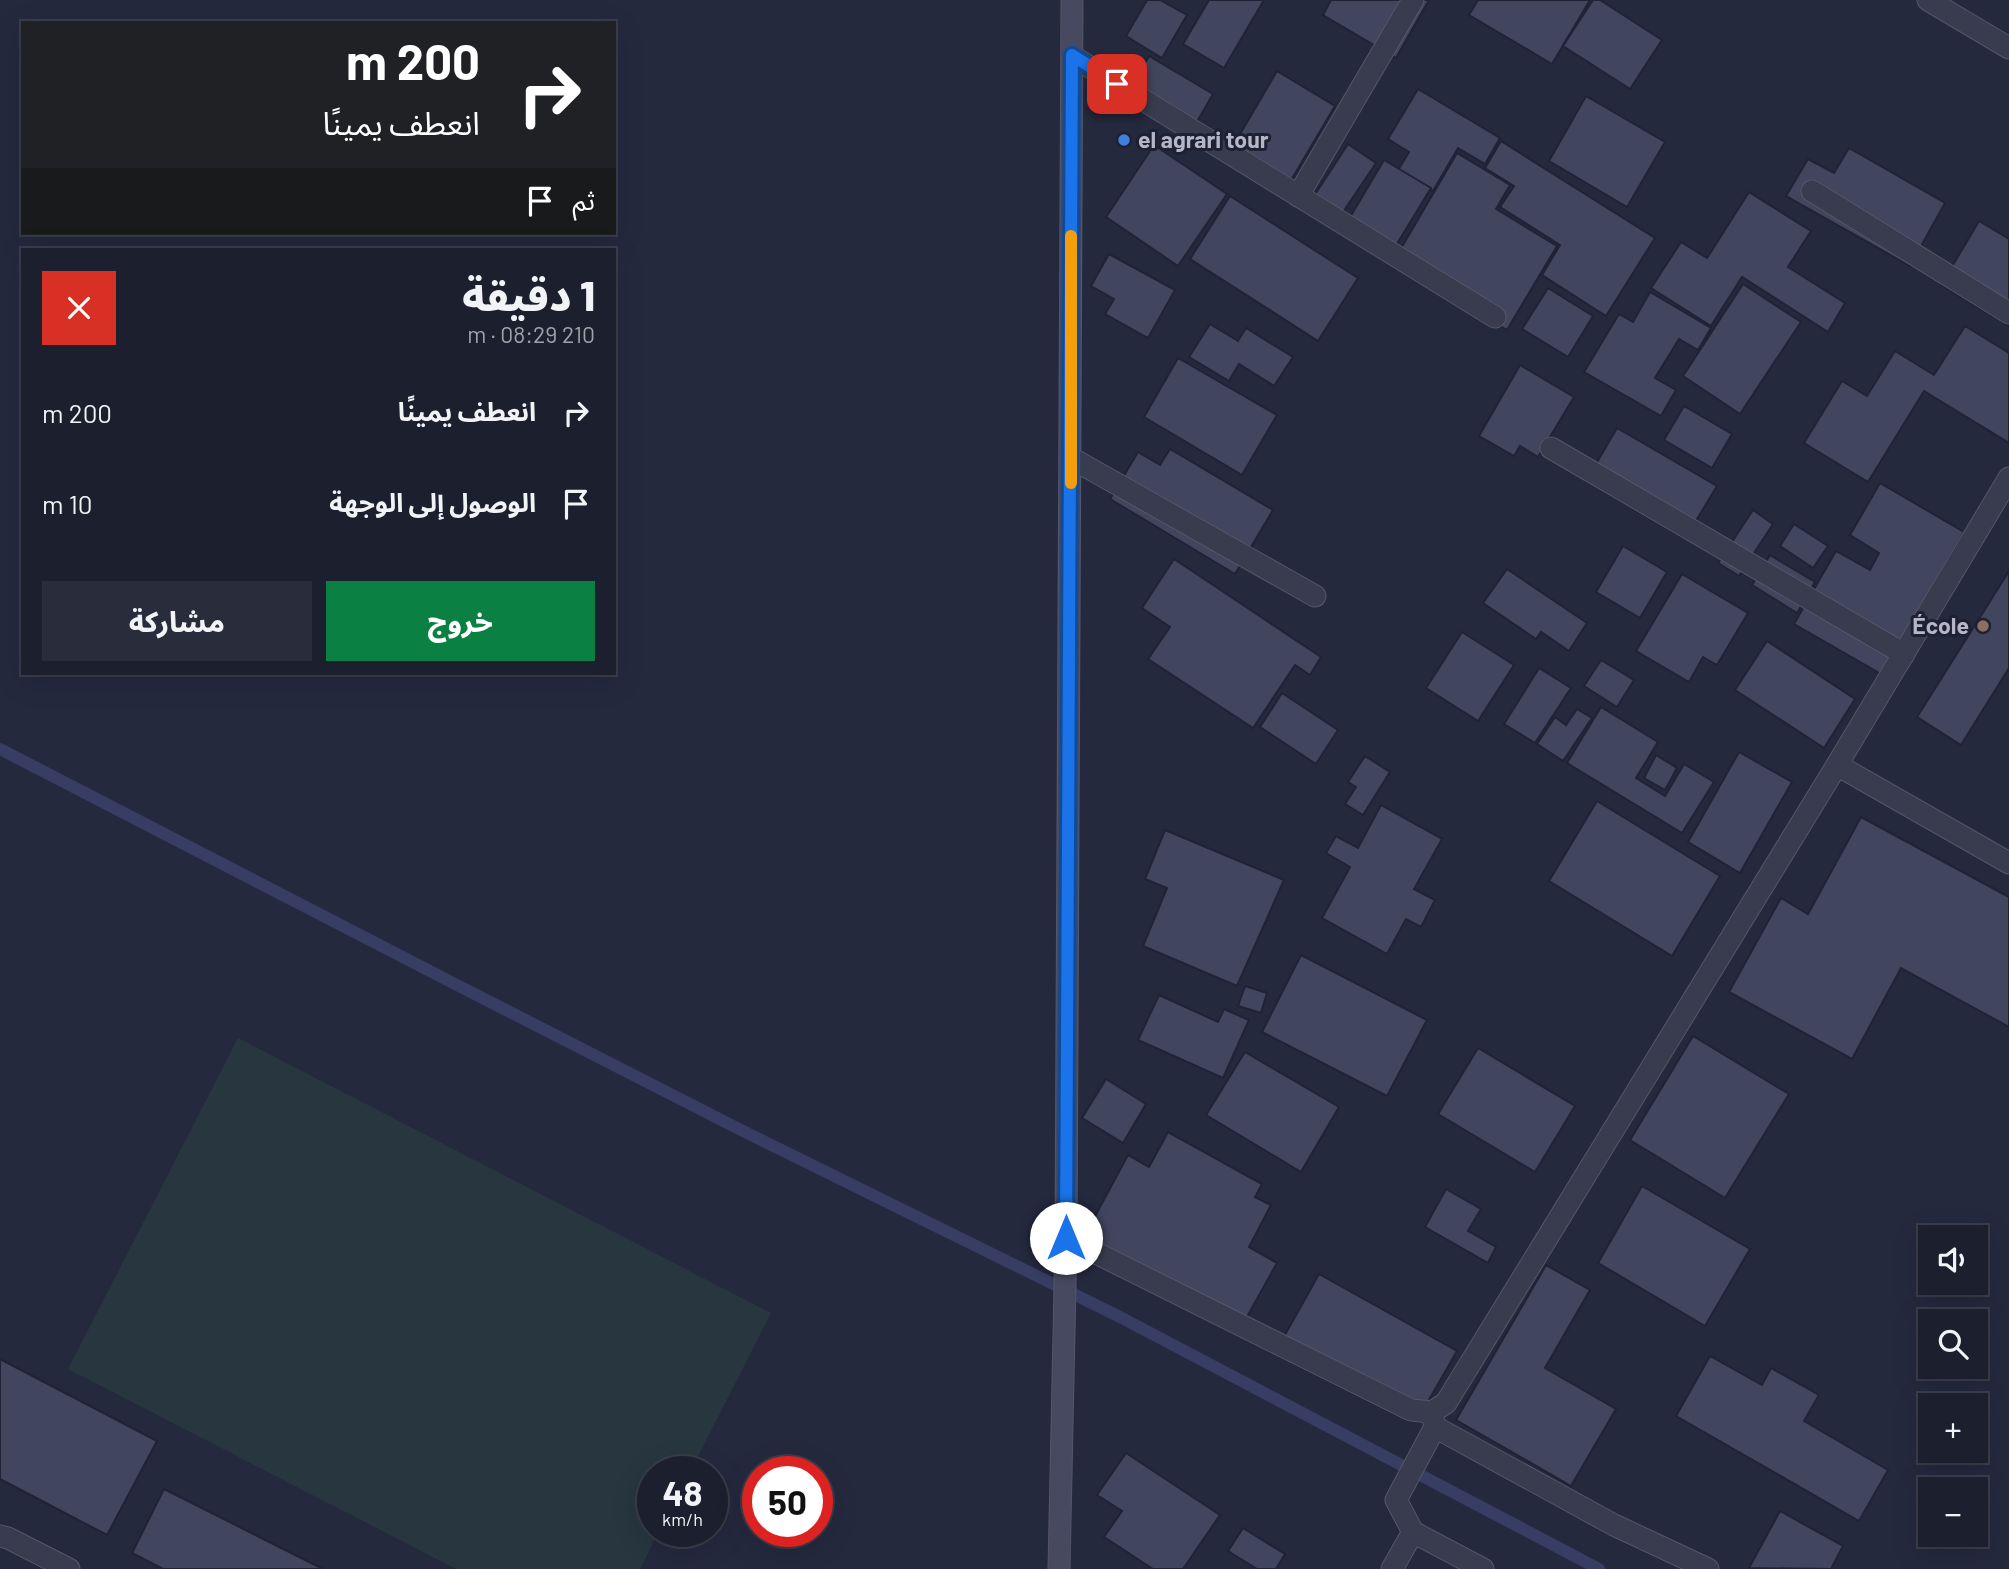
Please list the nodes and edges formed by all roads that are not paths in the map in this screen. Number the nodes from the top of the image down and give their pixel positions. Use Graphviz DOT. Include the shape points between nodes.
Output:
graph roads {
  1 [pos="1072,0"];
  2 [pos="1413,0"];
  3 [pos="1928,0"];
  4 [pos="2009,48"];
  5 [pos="1072,55"];
  6 [pos="1812,191"];
  7 [pos="1298,196"];
  8 [pos="2009,313"];
  9 [pos="1495,317"];
  10 [pos="1551,448"];
  11 [pos="1071,458"];
  12 [pos="2009,478"];
  13 [pos="1315,596"];
  14 [pos="1904,654"];
  15 [pos="1837,765"];
  16 [pos="2009,863"];
  17 [pos="1066,1238"];
  18 [pos="1433,1420"];
  19 [pos="1412,1532"];
  20 [pos="0,1536"];
  21 [pos="69,1569"];
  22 [pos="1059,1569"];
  23 [pos="1392,1569"];
  24 [pos="1483,1569"];
  25 [pos="1709,1569"];
  1 -- 5 [label="main road"];
  2 -- 7 [label="street"];
  3 -- 4 [label="street"];
  5 -- 7 [label="street"];
  5 -- 11 [label="main road"];
  6 -- 8 [label="street"];
  7 -- 9 [label="street"];
  10 -- 14 [label="street"];
  11 -- 13 [label="street"];
  11 -- 17 [label="main road"];
  12 -- 14 [label="street"];
  14 -- 15 [label="street"];
  15 -- 16 [label="street"];
  15 -- 18 [label="street" via="1460,1383"];
  17 -- 18 [label="street"];
  17 -- 22 [label="main road"];
  18 -- 19 [label="street" via="1396,1500"];
  18 -- 25 [label="street" via="1614,1525"];
  19 -- 23 [label="street"];
  19 -- 24 [label="street"];
  20 -- 21 [label="street"];
}
